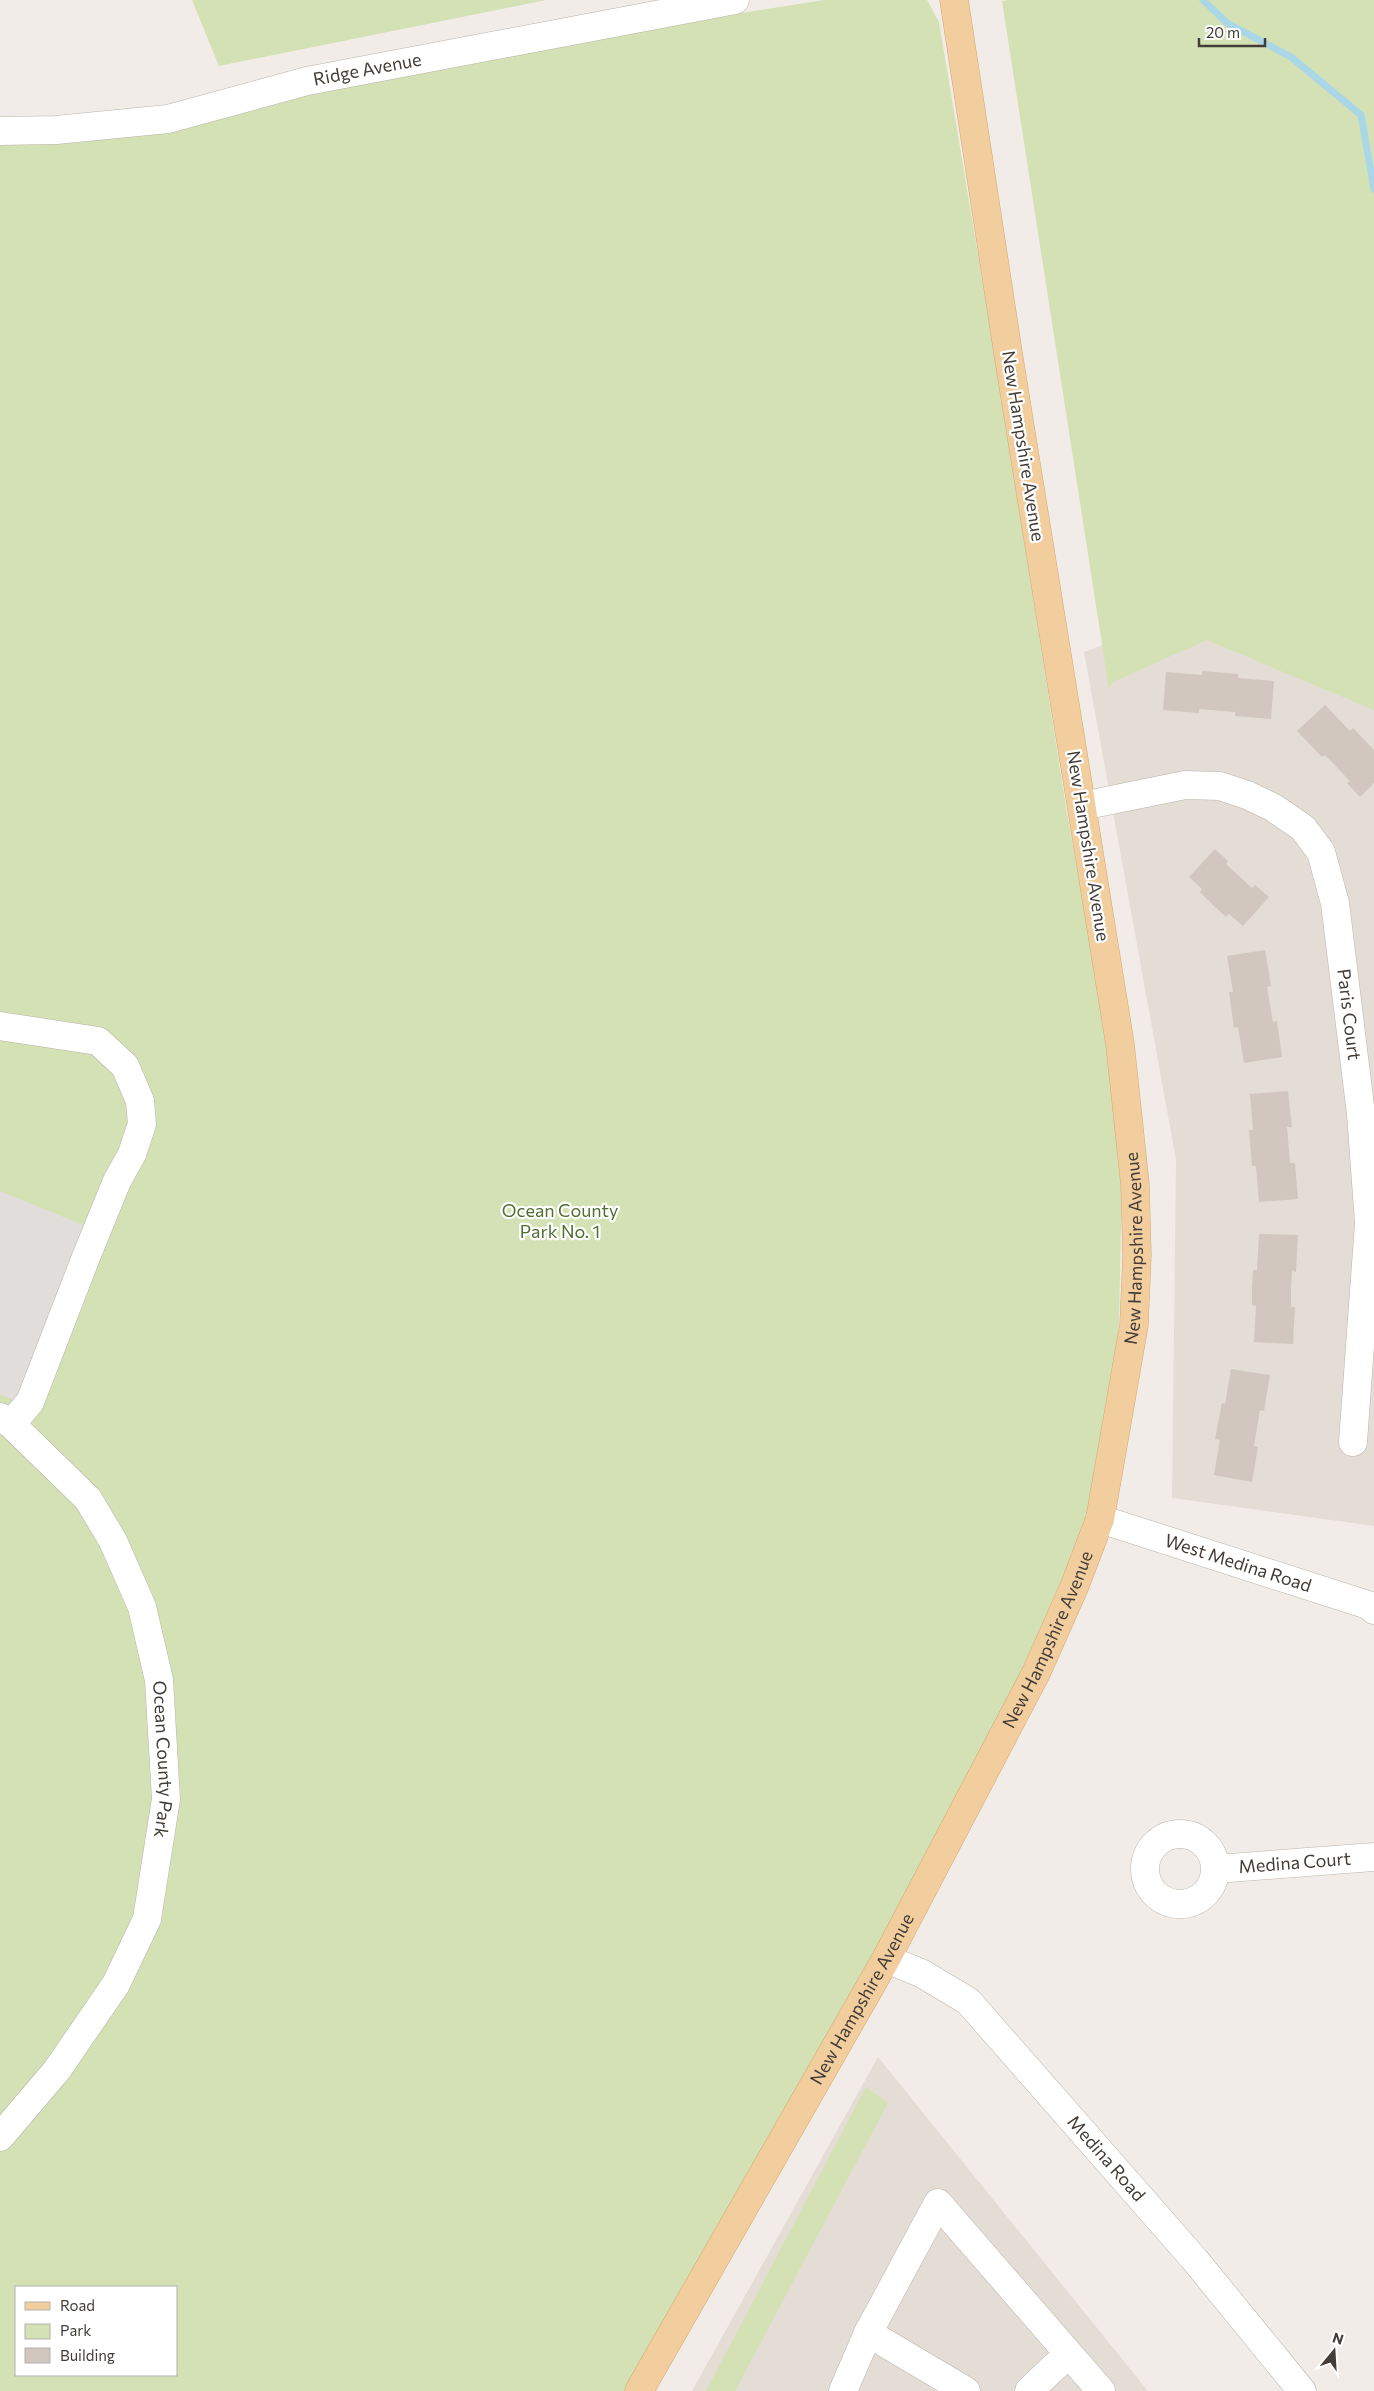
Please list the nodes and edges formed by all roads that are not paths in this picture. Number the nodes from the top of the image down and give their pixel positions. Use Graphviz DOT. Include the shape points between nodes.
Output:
graph roads {
  1 [pos="735,0"];
  2 [pos="954,0"];
  3 [pos="0,131"];
  4 [pos="1082,806"];
  5 [pos="0,1026"];
  6 [pos="6,1420"];
  7 [pos="1353,1442"];
  8 [pos="1100,1519"];
  9 [pos="1374,1610"];
  10 [pos="1374,1857"];
  11 [pos="1216,1869"];
  12 [pos="886,1959"];
  13 [pos="0,2137"];
  14 [pos="868,2333"];
  15 [pos="1067,2355"];
  16 [pos="639,2391"];
  17 [pos="843,2391"];
  18 [pos="966,2391"];
  19 [pos="1029,2391"];
  20 [pos="1101,2391"];
  21 [pos="1302,2391"];
  1 -- 3 [label="street, Ridge Avenue" via="307,81 168,119 56,130"];
  2 -- 4 [label="main road, New Hampshire Avenue"];
  4 -- 7 [label="street, Paris Court" via="1186,784 1220,786 1274,808 1302,828 1322,852 1335,903 1361,1114 1369,1223"];
  4 -- 8 [label="main road, New Hampshire Avenue" via="1120,1044 1135,1184 1137,1255 1134,1326"];
  5 -- 6 [label="street" via="98,1041 125,1066 140,1101 142,1124 30,1402"];
  6 -- 13 [label="street, Ocean County Park" via="88,1499 113,1541 142,1607 159,1680 166,1799 147,1918 116,1984 57,2070"];
  8 -- 9 [label="street, West Medina Road" via="1368,1605"];
  8 -- 12 [label="main road, New Hampshire Avenue" via="1036,1672"];
  10 -- 11 [label="street, Medina Court"];
  12 -- 16 [label="main road, New Hampshire Avenue"];
  12 -- 21 [label="street, Medina Road" via="921,1973 968,2001 1195,2260"];
  14 -- 15 [label="street" via="938,2202"];
  14 -- 17 [label="street"];
  14 -- 18 [label="street"];
  15 -- 19 [label="street"];
  15 -- 20 [label="street"];
}
